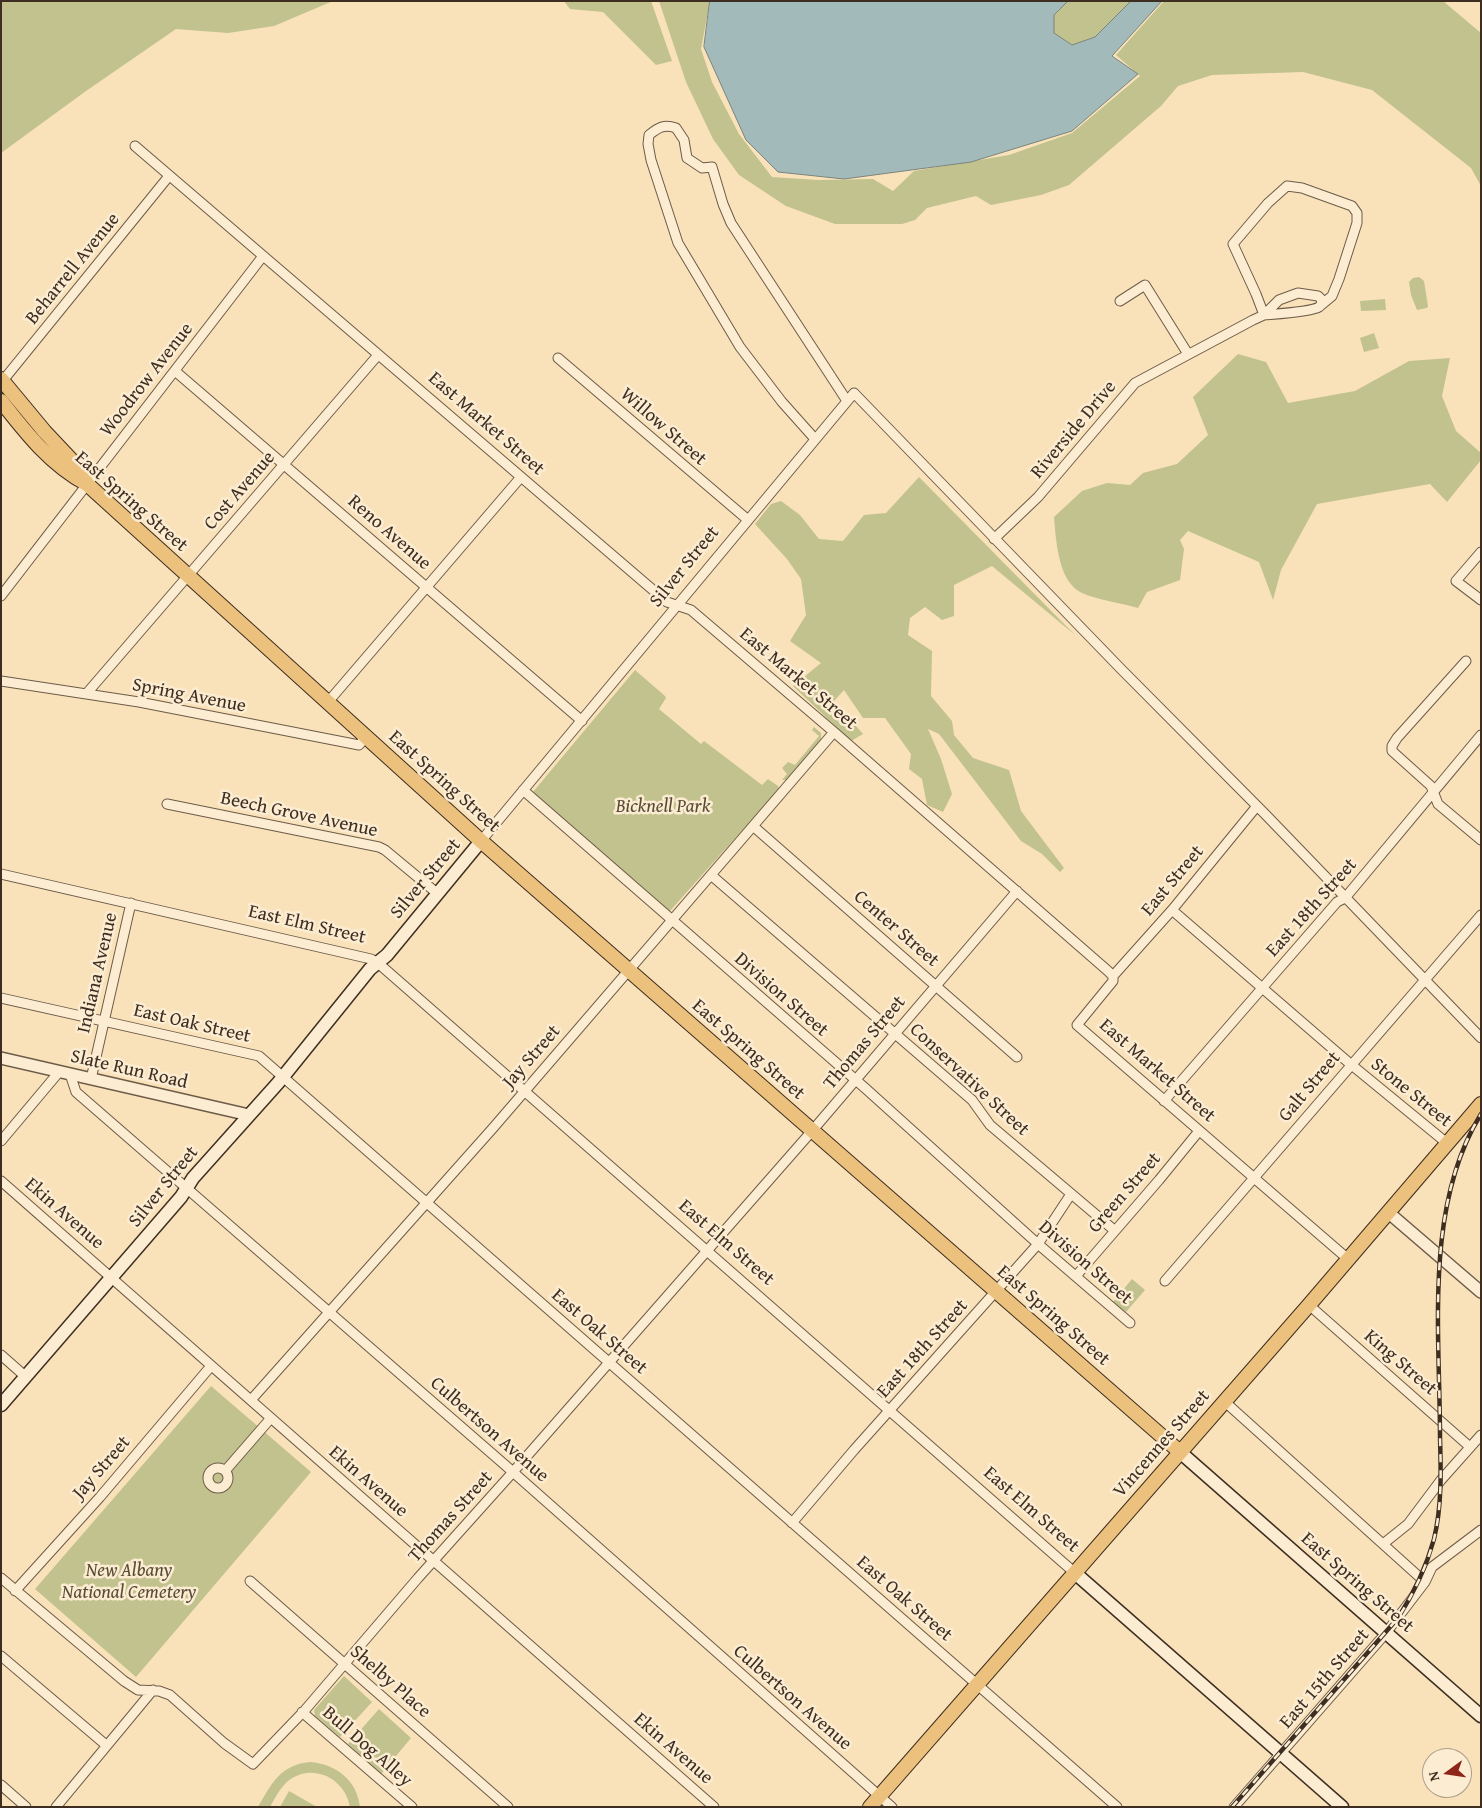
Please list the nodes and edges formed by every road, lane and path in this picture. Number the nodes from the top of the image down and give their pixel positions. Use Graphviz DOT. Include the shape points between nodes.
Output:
graph roads {
  1 [pos="134,146"];
  2 [pos="169,176"];
  3 [pos="263,256"];
  4 [pos="1120,301"];
  5 [pos="1320,306"];
  6 [pos="1264,315"];
  7 [pos="1188,354"];
  8 [pos="378,355"];
  9 [pos="558,358"];
  10 [pos="175,370"];
  11 [pos="2,381"];
  12 [pos="1,401"];
  13 [pos="847,401"];
  14 [pos="1,414"];
  15 [pos="28,435"];
  16 [pos="815,440"];
  17 [pos="284,464"];
  18 [pos="521,477"];
  19 [pos="87,484"];
  20 [pos="748,520"];
  21 [pos="994,539"];
  22 [pos="1481,552"];
  23 [pos="188,576"];
  24 [pos="427,587"];
  25 [pos="1,596"];
  26 [pos="1481,600"];
  27 [pos="678,606"];
  28 [pos="1466,661"];
  29 [pos="1,681"];
  30 [pos="88,693"];
  31 [pos="328,702"];
  32 [pos="582,721"];
  33 [pos="834,732"];
  34 [pos="1481,735"];
  35 [pos="366,737"];
  36 [pos="523,790"];
  37 [pos="1434,792"];
  38 [pos="167,804"];
  39 [pos="1257,806"];
  40 [pos="753,826"];
  41 [pos="1481,840"];
  42 [pos="481,841"];
  43 [pos="1,874"];
  44 [pos="711,875"];
  45 [pos="1017,891"];
  46 [pos="438,894"];
  47 [pos="1344,898"];
  48 [pos="130,903"];
  49 [pos="1172,910"];
  50 [pos="1481,915"];
  51 [pos="672,921"];
  52 [pos="378,963"];
  53 [pos="628,970"];
  54 [pos="1113,976"];
  55 [pos="1424,980"];
  56 [pos="935,985"];
  57 [pos="1263,988"];
  58 [pos="1,998"];
  59 [pos="103,1020"];
  60 [pos="894,1033"];
  61 [pos="1481,1038"];
  62 [pos="1017,1057"];
  63 [pos="1,1058"];
  64 [pos="1351,1065"];
  65 [pos="65,1073"];
  66 [pos="283,1076"];
  67 [pos="91,1079"];
  68 [pos="855,1080"];
  69 [pos="524,1091"];
  70 [pos="1164,1101"];
  71 [pos="1481,1104"];
  72 [pos="249,1115"];
  73 [pos="812,1131"];
  74 [pos="1199,1131"];
  75 [pos="1,1140"];
  76 [pos="1448,1144"];
  77 [pos="1254,1179"];
  78 [pos="1,1181"];
  79 [pos="186,1188"];
  80 [pos="1072,1194"];
  81 [pos="427,1203"];
  82 [pos="1389,1213"];
  83 [pos="1114,1230"];
  84 [pos="1038,1244"];
  85 [pos="706,1251"];
  86 [pos="1348,1259"];
  87 [pos="1076,1276"];
  88 [pos="112,1278"];
  89 [pos="1165,1281"];
  90 [pos="1479,1287"];
  91 [pos="996,1292"];
  92 [pos="1309,1305"];
  93 [pos="329,1311"];
  94 [pos="1130,1324"];
  95 [pos="1,1355"];
  96 [pos="609,1362"];
  97 [pos="211,1366"];
  98 [pos="26,1377"];
  99 [pos="251,1400"];
  100 [pos="1224,1401"];
  101 [pos="1,1405"];
  102 [pos="889,1411"];
  103 [pos="271,1418"];
  104 [pos="1481,1435"];
  105 [pos="1470,1447"];
  106 [pos="1180,1452"];
  107 [pos="225,1471"];
  108 [pos="513,1472"];
  109 [pos="792,1522"];
  110 [pos="1481,1530"];
  111 [pos="1382,1544"];
  112 [pos="434,1561"];
  113 [pos="1075,1574"];
  114 [pos="1,1578"];
  115 [pos="250,1582"];
  116 [pos="1425,1582"];
  117 [pos="16,1591"];
  118 [pos="1386,1634"];
  119 [pos="1,1656"];
  120 [pos="344,1663"];
  121 [pos="976,1685"];
  122 [pos="152,1690"];
  123 [pos="302,1712"];
  124 [pos="1481,1716"];
  125 [pos="106,1745"];
  126 [pos="1281,1754"];
  127 [pos="1,1785"];
  128 [pos="879,1796"];
  129 [pos="26,1807"];
  130 [pos="56,1807"];
  131 [pos="412,1807"];
  132 [pos="508,1807"];
  133 [pos="714,1807"];
  134 [pos="870,1807"];
  135 [pos="892,1807"];
  136 [pos="1117,1807"];
  137 [pos="1234,1807"];
  138 [pos="1342,1807"];
  1 -- 2 [label="street, East Market Street"];
  2 -- 3 [label="street, East Market Street"];
  2 -- 11 [label="street, Beharrell Avenue"];
  3 -- 8 [label="street, East Market Street"];
  3 -- 10 [label="street, Woodrow Avenue"];
  4 -- 7 [label="street" via="1145,285"];
  5 -- 6 [label="street" via="1312,310"];
  5 -- 6 [label="street" via="1322,300 1318,296 1298,293 1279,300"];
  5 -- 6 [label="street" via="1332,296 1339,279 1357,223 1357,213 1352,206 1287,186 1233,244"];
  6 -- 7 [label="street, Riverside Drive"];
  7 -- 21 [label="street, Riverside Drive" via="1135,383 1038,497"];
  8 -- 17 [label="street, Cost Avenue"];
  8 -- 18 [label="street, East Market Street"];
  9 -- 20 [label="street, Willow Street"];
  10 -- 17 [label="street, Reno Avenue"];
  10 -- 19 [label="street, Woodrow Avenue"];
  11 -- 19 [label="main road" via="78,467"];
  12 -- 15 [label="main road, East Spring Street"];
  13 -- 16 [label="street, Silver Street"];
  13 -- 16 [label="street" via="731,223 712,167 702,168 687,158 684,140 676,128 659,127 649,135 648,144 678,243 740,347"];
  13 -- 21 [label="street, Silver Street" via="854,393"];
  14 -- 15 [label="street"];
  15 -- 19 [label="main road, East Spring Street" via="69,475"];
  16 -- 20 [label="street, Silver Street"];
  17 -- 23 [label="street, Cost Avenue"];
  17 -- 24 [label="street, Reno Avenue"];
  18 -- 24 [label="street"];
  18 -- 27 [label="street, East Market Street" via="667,602"];
  19 -- 23 [label="main road, East Spring Street"];
  19 -- 25 [label="street, Woodrow Avenue"];
  20 -- 27 [label="street, Silver Street"];
  21 -- 39 [label="street"];
  22 -- 26 [label="street" via="1456,581"];
  23 -- 30 [label="street, Cost Avenue"];
  23 -- 31 [label="main road, East Spring Street"];
  24 -- 31 [label="street"];
  24 -- 32 [label="street, Reno Avenue"];
  27 -- 32 [label="street, Silver Street"];
  27 -- 33 [label="street, East Market Street" via="690,610"];
  28 -- 37 [label="street" via="1392,746 1392,751"];
  29 -- 30 [label="street, Spring Avenue"];
  30 -- 35 [label="street, Spring Avenue" via="359,745"];
  31 -- 35 [label="main road, East Spring Street"];
  32 -- 36 [label="street, Silver Street"];
  33 -- 40 [label="street, Jay Street"];
  33 -- 45 [label="street, East Market Street"];
  34 -- 37 [label="street, East 18th Street"];
  35 -- 42 [label="main road, East Spring Street"];
  36 -- 42 [label="street, Silver Street"];
  36 -- 51 [label="street, Division Street"];
  37 -- 41 [label="street" via="1438,804"];
  37 -- 47 [label="street, East 18th Street"];
  38 -- 46 [label="street, Beech Grove Avenue" via="379,847"];
  39 -- 47 [label="street"];
  39 -- 49 [label="street, East Street"];
  40 -- 44 [label="street, Jay Street"];
  40 -- 56 [label="street, Center Street"];
  42 -- 46 [label="main road, Silver Street"];
  42 -- 53 [label="main road, East Spring Street"];
  43 -- 48 [label="street, East Elm Street"];
  44 -- 51 [label="street, Jay Street"];
  44 -- 60 [label="street, Conservative Street"];
  45 -- 54 [label="street, East Market Street"];
  45 -- 56 [label="street, Thomas Street"];
  46 -- 52 [label="main road, Silver Street"];
  47 -- 55 [label="street"];
  47 -- 57 [label="street, East 18th Street"];
  48 -- 52 [label="street, East Elm Street"];
  48 -- 59 [label="street, Indiana Avenue"];
  49 -- 54 [label="street, East Street"];
  49 -- 57 [label="street, Stone Street"];
  50 -- 55 [label="street, Galt Street"];
  51 -- 53 [label="street, Jay Street"];
  51 -- 68 [label="street, Division Street"];
  52 -- 66 [label="main road, Silver Street"];
  52 -- 69 [label="street, East Elm Street"];
  53 -- 69 [label="street, Jay Street"];
  53 -- 73 [label="main road, East Spring Street"];
  54 -- 70 [label="street, East Market Street" via="1108,988 1077,1025"];
  55 -- 61 [label="street"];
  55 -- 64 [label="street, Galt Street"];
  56 -- 60 [label="street, Thomas Street"];
  56 -- 62 [label="street, Center Street"];
  57 -- 64 [label="street, Stone Street"];
  57 -- 70 [label="street, East 18th Street"];
  58 -- 59 [label="street, East Oak Street"];
  59 -- 66 [label="street, East Oak Street" via="260,1056"];
  59 -- 67 [label="street, Indiana Avenue"];
  60 -- 68 [label="street, Thomas Street"];
  60 -- 80 [label="street, Conservative Street" via="972,1100 990,1125"];
  63 -- 65 [label="street, Slate Run Road"];
  64 -- 76 [label="street, Stone Street"];
  64 -- 77 [label="street, Galt Street"];
  65 -- 67 [label="street, Slate Run Road"];
  65 -- 75 [label="street"];
  65 -- 79 [label="street, Culbertson Avenue" via="76,1092"];
  66 -- 72 [label="main road, Silver Street"];
  66 -- 81 [label="street, East Oak Street"];
  67 -- 72 [label="street, Slate Run Road"];
  68 -- 73 [label="street, Thomas Street"];
  68 -- 84 [label="street, Division Street"];
  69 -- 81 [label="street, Jay Street"];
  69 -- 85 [label="street, East Elm Street"];
  70 -- 74 [label="street, East Market Street"];
  71 -- 76 [label="main road, Vincennes Street"];
  72 -- 79 [label="main road, Silver Street"];
  73 -- 85 [label="street, Thomas Street"];
  73 -- 91 [label="main road, East Spring Street"];
  74 -- 77 [label="street, East Market Street"];
  74 -- 83 [label="street, Green Street"];
  76 -- 82 [label="main road, Vincennes Street"];
  77 -- 86 [label="street, East Market Street"];
  77 -- 89 [label="street, Galt Street"];
  78 -- 88 [label="street, Ekin Avenue"];
  79 -- 88 [label="main road, Silver Street"];
  79 -- 93 [label="street, Culbertson Avenue"];
  80 -- 83 [label="street, Conservative Street"];
  80 -- 84 [label="street, East 18th Street"];
  81 -- 93 [label="street, Jay Street"];
  81 -- 96 [label="street, East Oak Street"];
  82 -- 86 [label="main road, Vincennes Street"];
  82 -- 90 [label="street"];
  83 -- 87 [label="street, Green Street"];
  84 -- 87 [label="street, Division Street"];
  84 -- 91 [label="street, East 18th Street"];
  85 -- 96 [label="street, Thomas Street"];
  85 -- 102 [label="street, East Elm Street"];
  86 -- 92 [label="main road, Vincennes Street"];
  87 -- 94 [label="street, Division Street"];
  88 -- 97 [label="street, Ekin Avenue"];
  88 -- 98 [label="main road, Silver Street"];
  91 -- 102 [label="street, East 18th Street"];
  91 -- 106 [label="main road, East Spring Street"];
  92 -- 100 [label="main road, Vincennes Street"];
  92 -- 105 [label="street, King Street"];
  93 -- 99 [label="street, Jay Street"];
  93 -- 108 [label="street, Culbertson Avenue"];
  95 -- 98 [label="street"];
  96 -- 108 [label="street, Thomas Street"];
  96 -- 109 [label="street, East Oak Street"];
  97 -- 99 [label="street, Ekin Avenue"];
  97 -- 117 [label="street, Jay Street"];
  98 -- 101 [label="main road, Silver Street"];
  99 -- 103 [label="street, Ekin Avenue"];
  100 -- 106 [label="main road, Vincennes Street"];
  100 -- 111 [label="street"];
  102 -- 109 [label="street, East 18th Street"];
  102 -- 113 [label="street, East Elm Street"];
  103 -- 107 [label="street"];
  103 -- 112 [label="street, Ekin Avenue"];
  104 -- 105 [label="street"];
  105 -- 111 [label="street" via="1408,1524"];
  106 -- 113 [label="main road, Vincennes Street"];
  106 -- 118 [label="main road, East Spring Street"];
  108 -- 112 [label="street, Thomas Street"];
  108 -- 128 [label="street, Culbertson Avenue"];
  109 -- 121 [label="street, East Oak Street"];
  110 -- 116 [label="street, East 15th Street" via="1432,1567"];
  111 -- 116 [label="street"];
  112 -- 120 [label="street, Thomas Street"];
  112 -- 133 [label="street, Ekin Avenue"];
  113 -- 121 [label="main road, Vincennes Street"];
  113 -- 126 [label="main road, East Elm Street"];
  114 -- 117 [label="street"];
  115 -- 120 [label="street, Shelby Place"];
  116 -- 118 [label="street, East 15th Street"];
  117 -- 122 [label="street" via="124,1681 138,1690"];
  118 -- 124 [label="main road, East Spring Street"];
  118 -- 126 [label="street, East 15th Street"];
  119 -- 125 [label="street"];
  120 -- 123 [label="street, Thomas Street"];
  120 -- 132 [label="street, Shelby Place"];
  121 -- 128 [label="main road, Vincennes Street"];
  121 -- 136 [label="street, East Oak Street"];
  122 -- 123 [label="street, Thomas Street" via="170,1696 224,1744 253,1764"];
  122 -- 125 [label="street"];
  123 -- 131 [label="street, Bull Dog Alley"];
  125 -- 130 [label="street"];
  126 -- 137 [label="street, East 15th Street"];
  126 -- 138 [label="main road, East Elm Street"];
  127 -- 129 [label="street"];
  128 -- 134 [label="main road, Vincennes Street"];
  128 -- 135 [label="street, Culbertson Avenue"];
}
